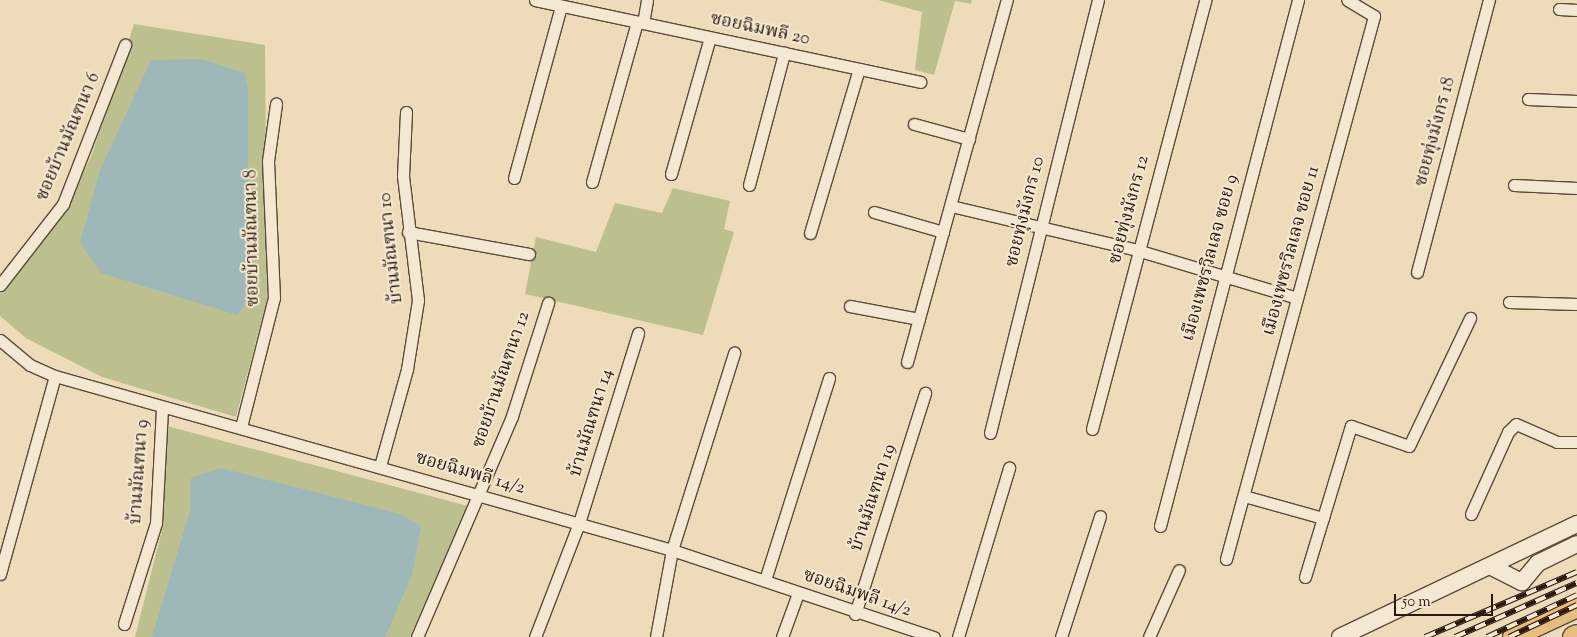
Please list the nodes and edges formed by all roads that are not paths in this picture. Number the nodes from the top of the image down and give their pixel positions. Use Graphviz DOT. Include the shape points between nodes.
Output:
graph roads {
  1 [pos="535,0"];
  2 [pos="646,0"];
  3 [pos="1007,0"];
  4 [pos="1098,0"];
  5 [pos="1205,0"];
  6 [pos="1298,0"];
  7 [pos="1347,0"];
  8 [pos="1489,0"];
  9 [pos="562,6"];
  10 [pos="1559,10"];
  11 [pos="1577,10"];
  12 [pos="640,22"];
  13 [pos="710,37"];
  14 [pos="125,45"];
  15 [pos="784,53"];
  16 [pos="859,69"];
  17 [pos="920,82"];
  18 [pos="1528,99"];
  19 [pos="1577,101"];
  20 [pos="276,104"];
  21 [pos="406,112"];
  22 [pos="914,124"];
  23 [pos="969,139"];
  24 [pos="672,174"];
  25 [pos="514,178"];
  26 [pos="592,182"];
  27 [pos="749,185"];
  28 [pos="1514,185"];
  29 [pos="1577,188"];
  30 [pos="951,206"];
  31 [pos="874,212"];
  32 [pos="1040,227"];
  33 [pos="408,232"];
  34 [pos="944,232"];
  35 [pos="810,233"];
  36 [pos="1137,250"];
  37 [pos="529,254"];
  38 [pos="1417,272"];
  39 [pos="1224,276"];
  40 [pos="0,285"];
  41 [pos="1297,298"];
  42 [pos="1509,302"];
  43 [pos="548,304"];
  44 [pos="1577,304"];
  45 [pos="850,306"];
  46 [pos="1470,318"];
  47 [pos="919,319"];
  48 [pos="638,333"];
  49 [pos="0,340"];
  50 [pos="734,353"];
  51 [pos="907,362"];
  52 [pos="55,376"];
  53 [pos="828,378"];
  54 [pos="926,393"];
  55 [pos="162,408"];
  56 [pos="241,428"];
  57 [pos="1092,429"];
  58 [pos="990,433"];
  59 [pos="1577,442"];
  60 [pos="380,466"];
  61 [pos="1009,468"];
  62 [pos="478,495"];
  63 [pos="1244,496"];
  64 [pos="1471,514"];
  65 [pos="1100,516"];
  66 [pos="1323,518"];
  67 [pos="579,523"];
  68 [pos="1577,524"];
  69 [pos="1160,526"];
  70 [pos="1577,544"];
  71 [pos="672,550"];
  72 [pos="1226,560"];
  73 [pos="1490,566"];
  74 [pos="1179,570"];
  75 [pos="0,574"];
  76 [pos="1305,577"];
  77 [pos="765,580"];
  78 [pos="798,593"];
  79 [pos="1577,607"];
  80 [pos="855,614"];
  81 [pos="124,624"];
  82 [pos="1577,635"];
  83 [pos="417,637"];
  84 [pos="535,637"];
  85 [pos="656,637"];
  86 [pos="782,637"];
  87 [pos="934,637"];
  88 [pos="958,637"];
  89 [pos="1062,637"];
  90 [pos="1149,637"];
  91 [pos="1340,637"];
  92 [pos="1513,637"];
  93 [pos="1573,637"];
  1 -- 9 [label="street, ซอยฉิมพลี 20"];
  2 -- 12 [label="street"];
  3 -- 23 [label="street"];
  4 -- 32 [label="street, ซอยทุ่งมังกร 10"];
  5 -- 36 [label="street, ซอยทุ่งมังกร 12"];
  6 -- 39 [label="street, เมืองเพชรวิลเลจ ซอย 9"];
  7 -- 41 [label="street, เมืองเพชรวิลเลจ ซอย 11" via="1374,16"];
  8 -- 38 [label="street, ซอยทุ่งมังกร 18"];
  9 -- 12 [label="street, ซอยฉิมพลี 20"];
  9 -- 25 [label="street"];
  10 -- 11 [label="street"];
  12 -- 13 [label="street, ซอยฉิมพลี 20"];
  12 -- 26 [label="street"];
  13 -- 15 [label="street, ซอยฉิมพลี 20"];
  13 -- 24 [label="street"];
  14 -- 40 [label="street, ซอยบ้านมัณฑนา 6" via="63,204"];
  15 -- 16 [label="street, ซอยฉิมพลี 20"];
  15 -- 27 [label="street"];
  16 -- 17 [label="street, ซอยฉิมพลี 20"];
  16 -- 35 [label="street"];
  18 -- 19 [label="street"];
  20 -- 56 [label="street, ซอยบ้านมัณฑนา 8" via="268,161 274,298"];
  21 -- 33 [label="street, บ้านมัณฑนา 10" via="402,176"];
  22 -- 23 [label="street"];
  23 -- 30 [label="street"];
  28 -- 29 [label="street"];
  30 -- 32 [label="street"];
  30 -- 34 [label="street"];
  31 -- 34 [label="street"];
  32 -- 36 [label="street"];
  32 -- 58 [label="street, ซอยทุ่งมังกร 10"];
  33 -- 37 [label="street"];
  33 -- 60 [label="street, บ้านมัณฑนา 10" via="418,300 415,331"];
  34 -- 47 [label="street"];
  36 -- 39 [label="street"];
  36 -- 57 [label="street, ซอยทุ่งมังกร 12"];
  39 -- 41 [label="street"];
  39 -- 69 [label="street, เมืองเพชรวิลเลจ ซอย 9"];
  41 -- 63 [label="street, เมืองเพชรวิลเลจ ซอย 11"];
  42 -- 44 [label="street"];
  43 -- 62 [label="street, ซอยบ้านมัณฑนา 12" via="512,416"];
  45 -- 47 [label="street"];
  46 -- 66 [label="street" via="1409,446 1351,426"];
  47 -- 51 [label="street"];
  48 -- 67 [label="street, บ้านมัณฑนา 14"];
  49 -- 52 [label="street, ซอยฉิมพลี 14/2" via="30,365"];
  50 -- 71 [label="street"];
  52 -- 55 [label="street, ซอยฉิมพลี 14/2"];
  52 -- 75 [label="street"];
  53 -- 77 [label="street"];
  54 -- 80 [label="street, บ้านมัณฑนา 19"];
  55 -- 56 [label="street, ซอยฉิมพลี 14/2"];
  55 -- 81 [label="street, บ้านมัณฑนา 9" via="156,523"];
  56 -- 60 [label="street, ซอยฉิมพลี 14/2"];
  59 -- 64 [label="street" via="1557,442 1516,424 1508,432"];
  60 -- 62 [label="street, ซอยฉิมพลี 14/2"];
  61 -- 88 [label="street"];
  62 -- 67 [label="street, ซอยฉิมพลี 14/2"];
  62 -- 83 [label="street, ซอยบ้านมัณฑนา 12"];
  63 -- 66 [label="street"];
  63 -- 72 [label="street, เมืองเพชรวิลเลจ ซอย 11"];
  65 -- 89 [label="street"];
  66 -- 76 [label="street"];
  67 -- 71 [label="street, ซอยฉิมพลี 14/2"];
  67 -- 84 [label="street, บ้านมัณฑนา 14"];
  68 -- 73 [label="main road"];
  70 -- 73 [label="main road" via="1538,563 1522,582"];
  71 -- 77 [label="street, ซอยฉิมพลี 14/2"];
  71 -- 85 [label="street"];
  73 -- 91 [label="main road"];
  74 -- 90 [label="street"];
  77 -- 78 [label="street, ซอยฉิมพลี 14/2"];
  78 -- 80 [label="street, ซอยฉิมพลี 14/2"];
  78 -- 86 [label="street"];
  79 -- 92 [label="highway"];
  80 -- 87 [label="street, ซอยฉิมพลี 14/2"];
  82 -- 93 [label="highway"];
}
